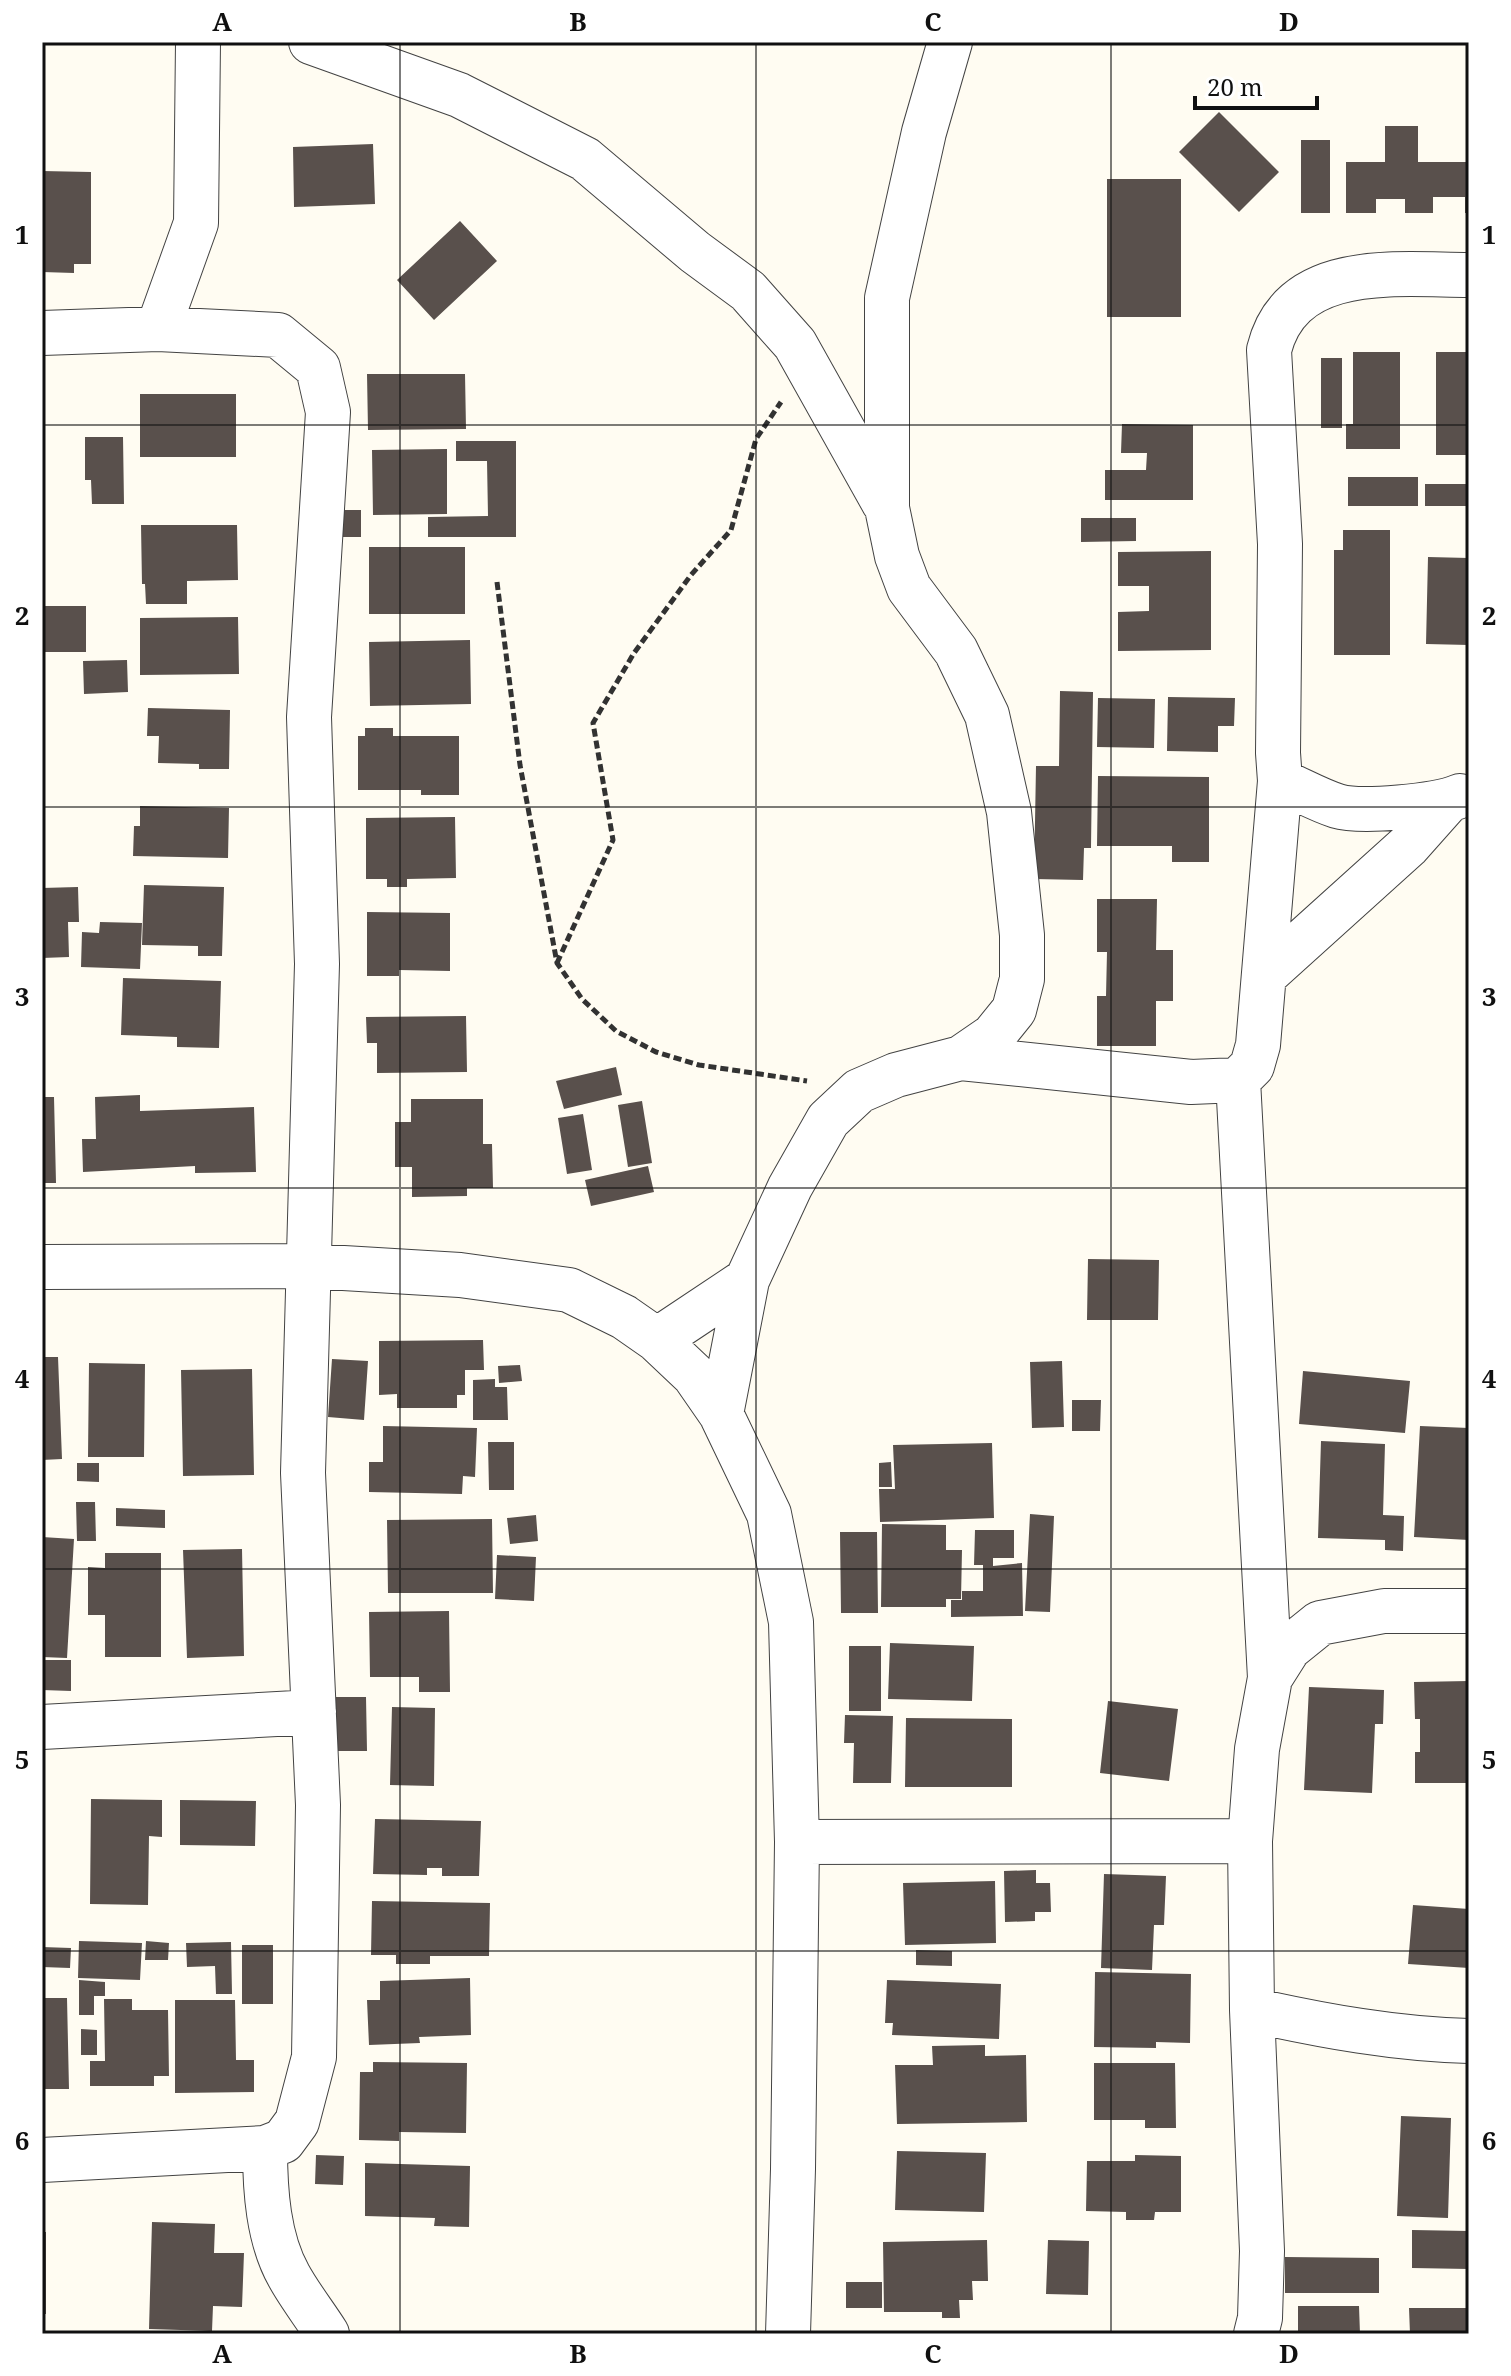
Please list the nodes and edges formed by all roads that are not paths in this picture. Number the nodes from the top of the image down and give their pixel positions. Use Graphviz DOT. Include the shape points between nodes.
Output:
graph roads {
  1 [pos="198,42"];
  2 [pos="311,42"];
  3 [pos="950,42"];
  4 [pos="1469,275"];
  5 [pos="158,329"];
  6 [pos="42,333"];
  7 [pos="887,508"];
  8 [pos="1280,781"];
  9 [pos="1459,796"];
  10 [pos="1264,976"];
  11 [pos="961,1058"];
  12 [pos="1238,1080"];
  13 [pos="310,1266"];
  14 [pos="42,1267"];
  15 [pos="747,1280"];
  16 [pos="657,1340"];
  17 [pos="721,1414"];
  18 [pos="1469,1611"];
  19 [pos="1270,1678"];
  20 [pos="314,1712"];
  21 [pos="42,1727"];
  22 [pos="1250,1841"];
  23 [pos="797,1842"];
  24 [pos="1252,2010"];
  25 [pos="1469,2041"];
  26 [pos="265,2148"];
  27 [pos="42,2160"];
  28 [pos="327,2334"];
  29 [pos="788,2334"];
  30 [pos="1256,2334"];
  1 -- 5 [label="street" via="196,223"];
  2 -- 7 [label="street" via="459,95 585,159 748,291 795,344"];
  3 -- 7 [label="street" via="887,298"];
  4 -- 8 [label="street" via="1365,274 1322,286 1290,306 1273,333 1269,350 1280,544"];
  5 -- 6 [label="street"];
  5 -- 13 [label="street" via="278,335 318,368 328,412 309,717 317,964"];
  7 -- 11 [label="street" via="909,588 956,651 987,715 1009,812 1022,979 1014,1010 993,1036"];
  8 -- 9 [label="street" via="1340,807 1381,808"];
  8 -- 10 [label="street"];
  9 -- 10 [label="street"];
  10 -- 12 [label="street" via="1258,1045 1252,1066"];
  11 -- 12 [label="street" via="1178,1081"];
  11 -- 15 [label="street" via="859,1091 828,1120"];
  12 -- 19 [label="street"];
  13 -- 14 [label="street"];
  13 -- 16 [label="street" via="460,1275 569,1290"];
  13 -- 20 [label="street" via="303,1473"];
  15 -- 16 [label="street"];
  15 -- 17 [label="street"];
  16 -- 17 [label="street" via="694,1375"];
  17 -- 23 [label="street" via="769,1514 791,1622"];
  18 -- 19 [label="street" via="1384,1611 1320,1623 1289,1648"];
  19 -- 22 [label="street" via="1257,1749"];
  20 -- 21 [label="street"];
  20 -- 26 [label="street" via="314,2057 297,2122 283,2141"];
  22 -- 23 [label="street"];
  22 -- 24 [label="street"];
  23 -- 29 [label="street"];
  24 -- 25 [label="street" via="1338,2029"];
  24 -- 30 [label="street" via="1262,2251"];
  26 -- 27 [label="street"];
  26 -- 28 [label="street" via="265,2192 287,2274"];
}
